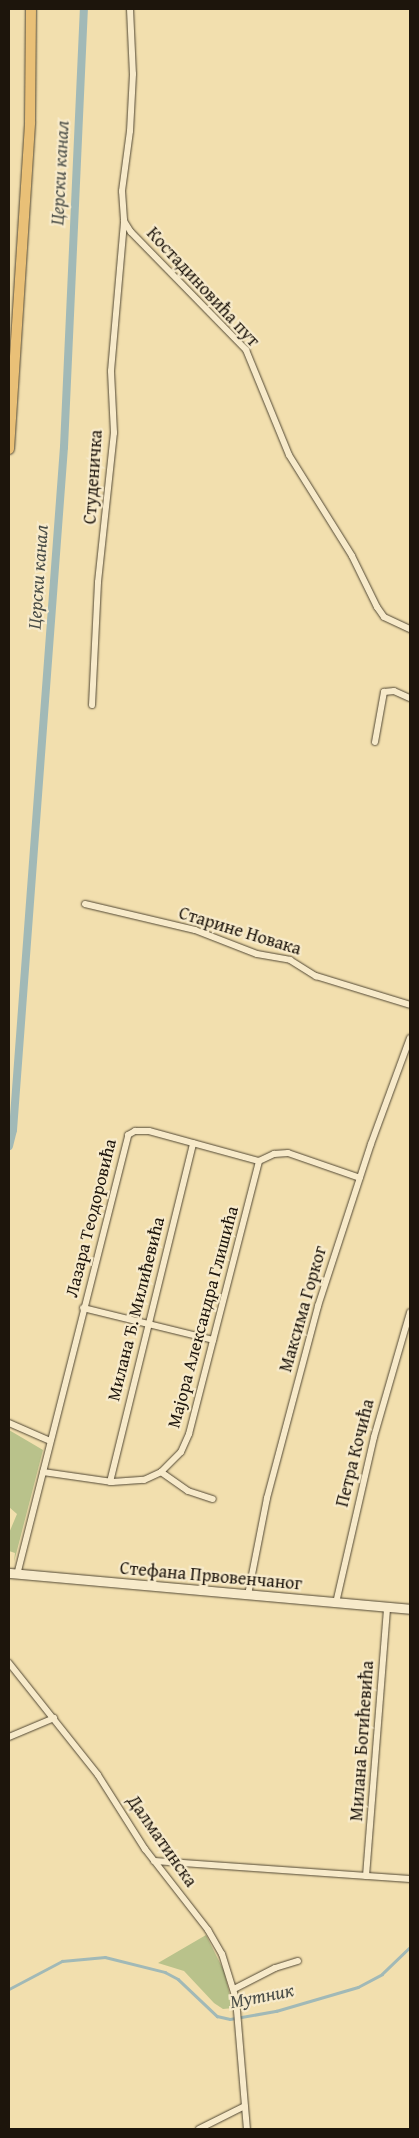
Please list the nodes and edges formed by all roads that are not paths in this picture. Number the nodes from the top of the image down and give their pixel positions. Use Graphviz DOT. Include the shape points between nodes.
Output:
graph roads {
  1 [pos="31,9"];
  2 [pos="130,9"];
  3 [pos="124,221"];
  4 [pos="9,449"];
  5 [pos="410,629"];
  6 [pos="410,698"];
  7 [pos="92,705"];
  8 [pos="375,742"];
  9 [pos="85,904"];
  10 [pos="410,1005"];
  11 [pos="410,1038"];
  12 [pos="193,1143"];
  13 [pos="259,1161"];
  14 [pos="360,1178"];
  15 [pos="84,1308"];
  16 [pos="410,1312"];
  17 [pos="147,1324"];
  18 [pos="213,1340"];
  19 [pos="9,1423"];
  20 [pos="50,1441"];
  21 [pos="42,1472"];
  22 [pos="161,1472"];
  23 [pos="110,1482"];
  24 [pos="213,1499"];
  25 [pos="13,1574"];
  26 [pos="248,1595"];
  27 [pos="336,1603"];
  28 [pos="387,1607"];
  29 [pos="410,1609"];
  30 [pos="9,1663"];
  31 [pos="54,1718"];
  32 [pos="9,1737"];
  33 [pos="154,1861"];
  34 [pos="366,1876"];
  35 [pos="410,1879"];
  36 [pos="298,1962"];
  37 [pos="234,1989"];
  38 [pos="245,2106"];
  39 [pos="199,2129"];
  40 [pos="247,2129"];
  1 -- 4 [label="main road" via="30,122"];
  2 -- 3 [label="street, Костадиновића пут" via="133,74 122,191"];
  3 -- 5 [label="street, Костадиновића пут" via="246,350 289,454 352,556 377,607 384,617"];
  3 -- 7 [label="street, Студеничка" via="111,371 114,433 98,582"];
  6 -- 8 [label="street" via="394,691 384,692"];
  9 -- 10 [label="street, Старине Новака" via="195,930 257,954 290,960 316,976"];
  11 -- 14 [label="street, Максима Горког"];
  12 -- 13 [label="street, Лазара Теодоровића"];
  12 -- 15 [label="street, Лазара Теодоровића" via="149,1132 135,1131 128,1135"];
  12 -- 17 [label="street, Милана Ђ. Милићевића"];
  13 -- 14 [label="street" via="274,1154 288,1153"];
  13 -- 18 [label="street, Мајора Александра Глишића"];
  14 -- 26 [label="street, Максима Горког" via="318,1306 284,1431"];
  15 -- 17 [label="street"];
  15 -- 20 [label="street, Лазара Теодоровића"];
  16 -- 27 [label="street, Петра Кочића" via="372,1445"];
  17 -- 18 [label="street"];
  17 -- 23 [label="street, Милана Ђ. Милићевића"];
  18 -- 22 [label="street, Мајора Александра Глишића" via="184,1445"];
  19 -- 20 [label="street"];
  20 -- 21 [label="street, Лазара Теодоровића"];
  21 -- 23 [label="street"];
  21 -- 25 [label="street, Лазара Теодоровића"];
  22 -- 23 [label="street" via="144,1480"];
  22 -- 24 [label="street" via="188,1491"];
  25 -- 26 [label="street, Стефана Првовенчаног"];
  26 -- 27 [label="street, Стефана Првовенчаног"];
  27 -- 28 [label="street, Стефана Првовенчаног"];
  28 -- 29 [label="street, Стефана Првовенчаног"];
  28 -- 34 [label="street, Милана Богићевића"];
  30 -- 31 [label="street, Далматинска"];
  31 -- 32 [label="street"];
  31 -- 33 [label="street, Далматинска" via="109,1791"];
  33 -- 34 [label="street"];
  33 -- 37 [label="street, Далматинска" via="208,1930 229,1970"];
  34 -- 35 [label="street"];
  36 -- 37 [label="street" via="275,1968"];
  37 -- 38 [label="street, Далматинска"];
  38 -- 39 [label="street"];
  38 -- 40 [label="street, Далматинска"];
}
